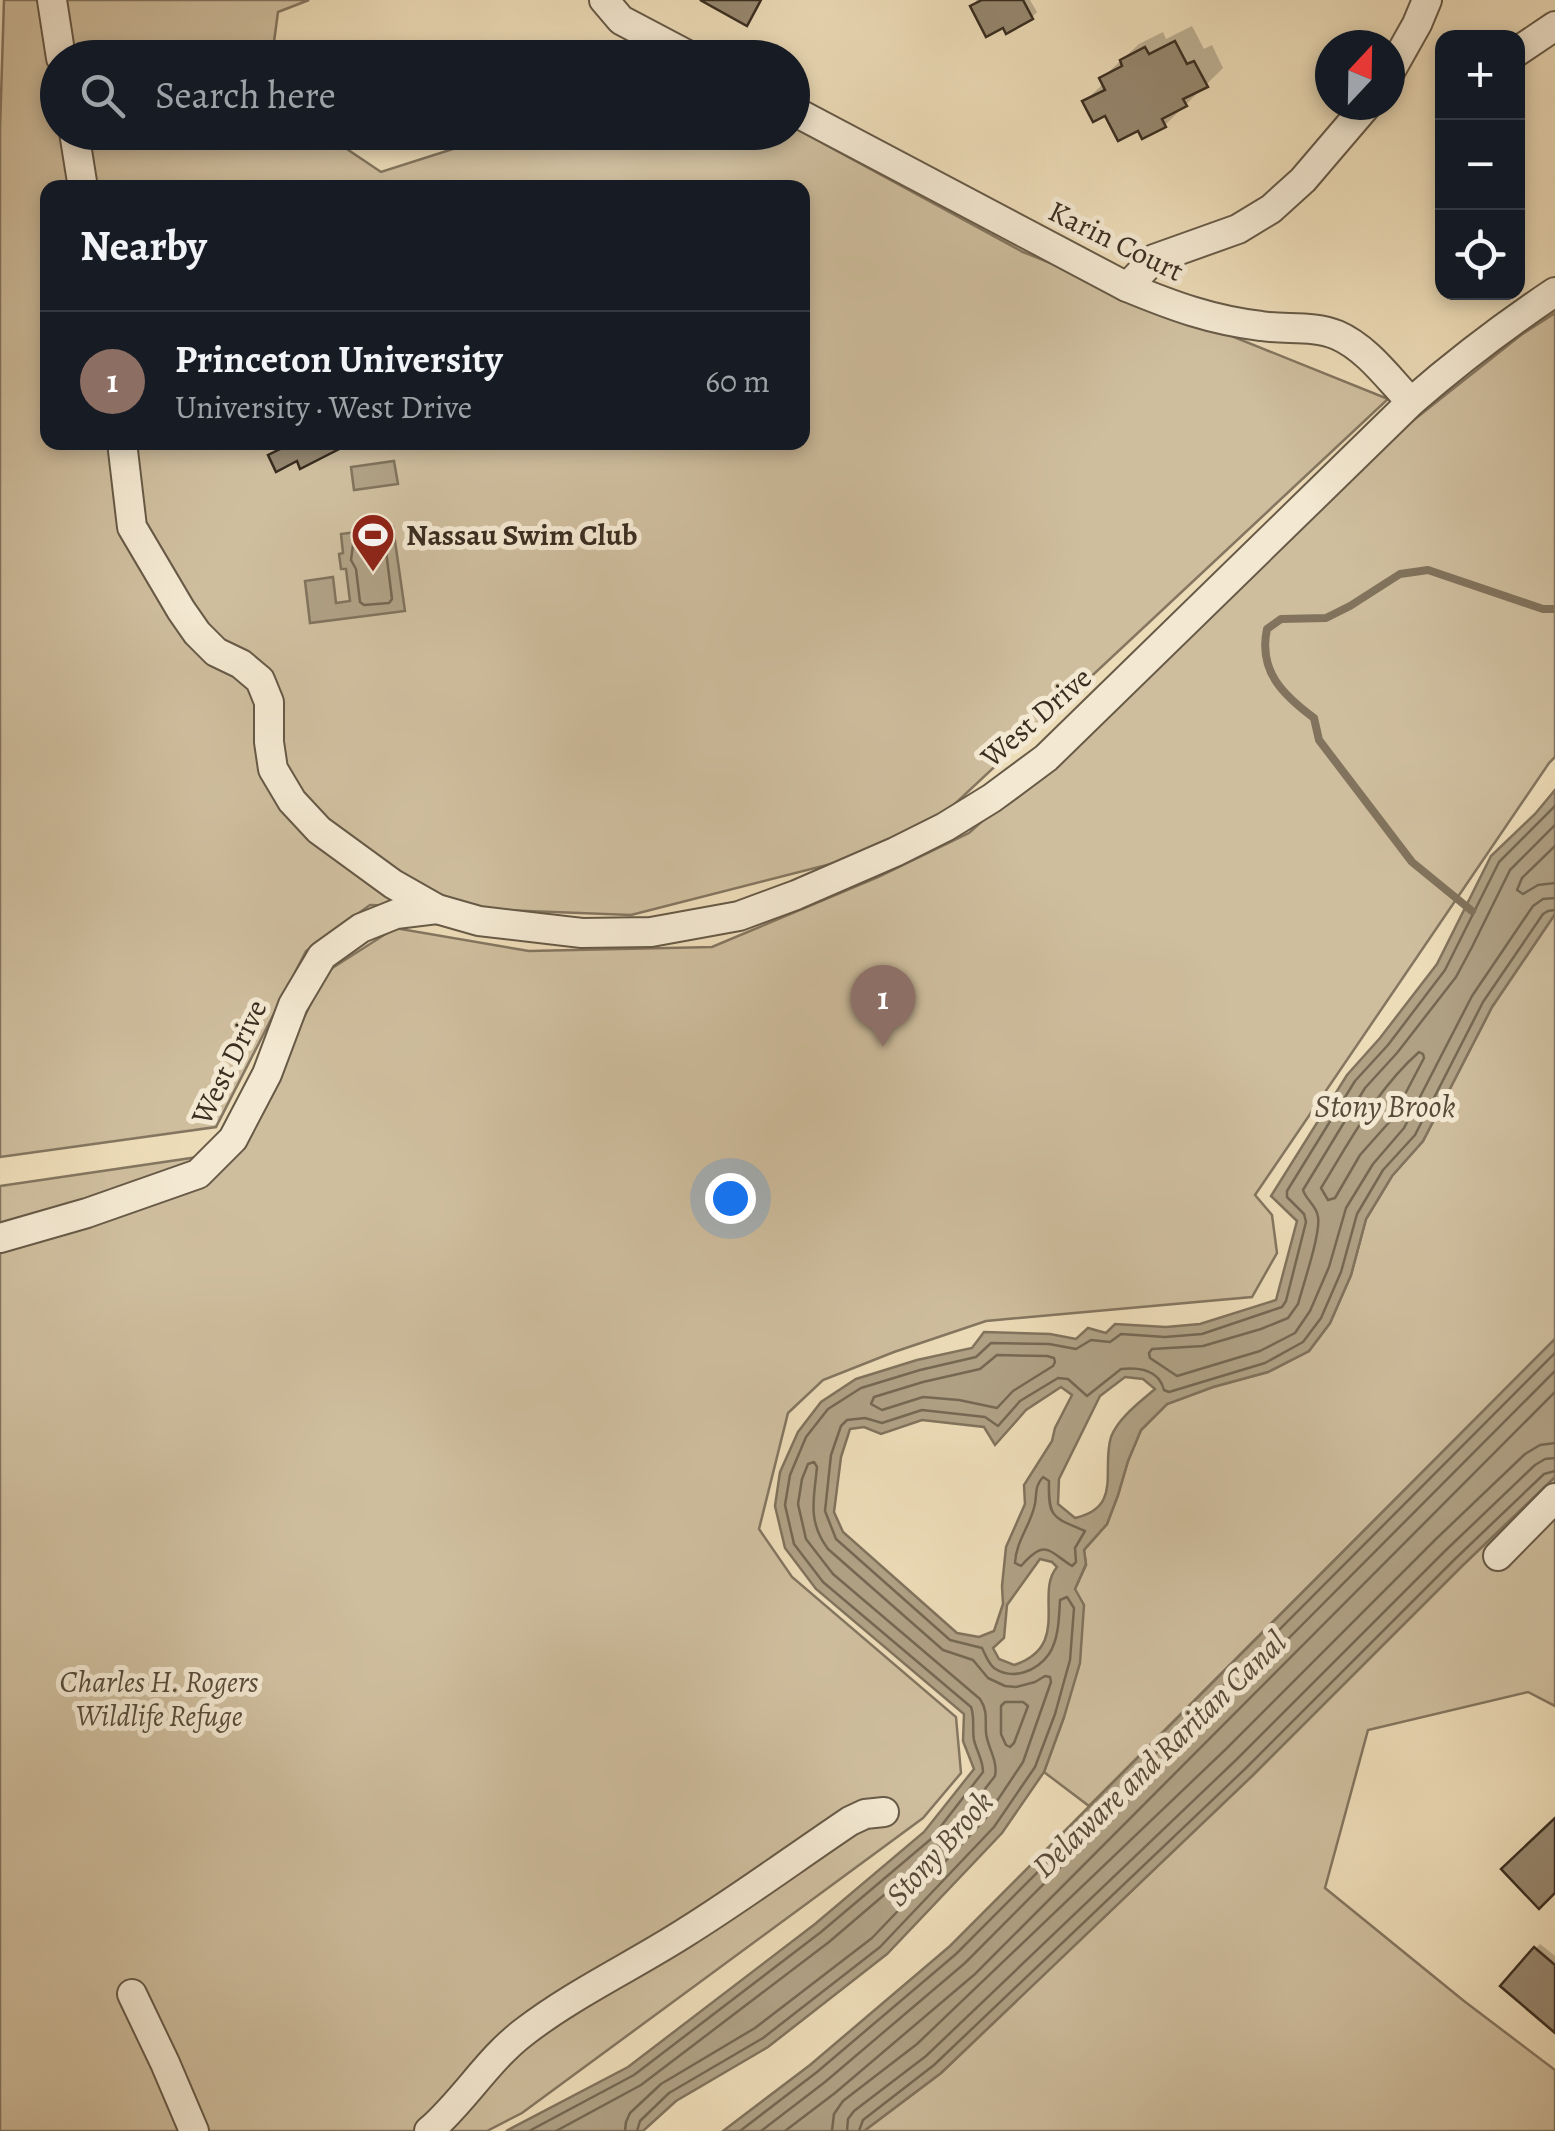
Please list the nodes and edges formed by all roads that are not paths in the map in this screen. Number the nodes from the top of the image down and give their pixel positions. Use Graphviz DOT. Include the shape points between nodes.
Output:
graph roads {
  1 [pos="52,0"];
  2 [pos="604,0"];
  3 [pos="1427,0"];
  4 [pos="1555,26"];
  5 [pos="58,40"];
  6 [pos="659,40"];
  7 [pos="1405,46"];
  8 [pos="1525,46"];
  9 [pos="810,120"];
  10 [pos="1354,120"];
  11 [pos="77,150"];
  12 [pos="82,180"];
  13 [pos="1127,287"];
  14 [pos="1555,292"];
  15 [pos="1411,402"];
  16 [pos="123,450"];
  17 [pos="437,910"];
  18 [pos="0,1238"];
  19 [pos="1555,1498"];
  20 [pos="1498,1556"];
  21 [pos="884,1812"];
  22 [pos="132,1994"];
  23 [pos="194,2131"];
  24 [pos="429,2131"];
  1 -- 5 [label="street"];
  2 -- 6 [label="street" via="621,20"];
  3 -- 7 [label="street"];
  4 -- 8 [label="street"];
  9 -- 13 [label="street, Karin Court"];
  10 -- 13 [label="street" via="1271,209 1238,229 1154,259"];
  11 -- 12 [label="street"];
  13 -- 15 [label="street, Karin Court" via="1224,320 1340,336"];
  14 -- 15 [label="street, West Drive"];
  15 -- 17 [label="street, West Drive" via="1046,758 945,827 739,916 651,932 582,933"];
  16 -- 17 [label="street, West Drive" via="132,526 197,632 260,680 273,768 292,801 318,830"];
  17 -- 18 [label="street, West Drive" via="396,914 361,928 322,956 234,1139 198,1174"];
  19 -- 20 [label="street"];
  21 -- 24 [label="street" via="850,1821 558,2008 495,2057"];
  22 -- 23 [label="street"];
}
